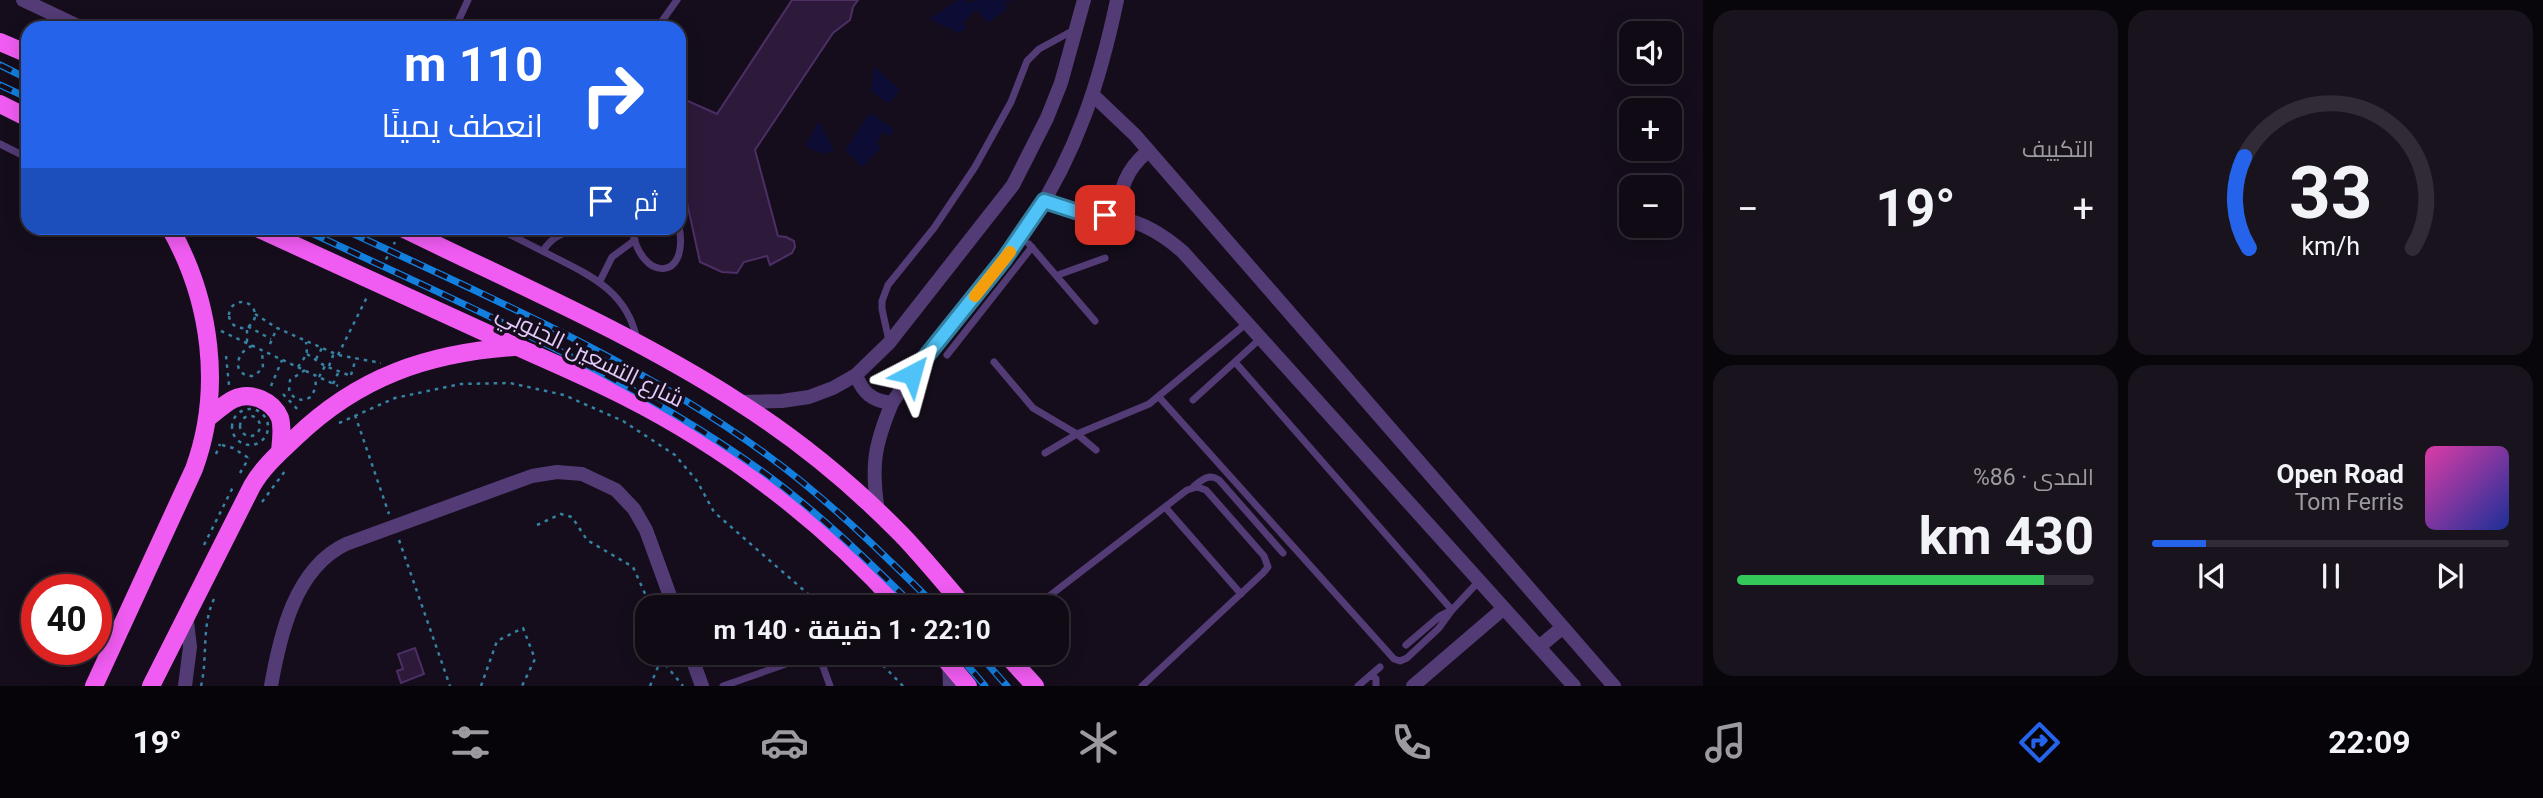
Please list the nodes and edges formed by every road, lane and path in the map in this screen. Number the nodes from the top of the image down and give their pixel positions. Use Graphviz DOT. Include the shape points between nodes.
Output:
graph roads {
  1 [pos="23,0"];
  2 [pos="468,0"];
  3 [pos="677,0"];
  4 [pos="1084,0"];
  5 [pos="1117,0"];
  6 [pos="67,21"];
  7 [pos="458,21"];
  8 [pos="662,21"];
  9 [pos="1078,28"];
  10 [pos="0,42"];
  11 [pos="21,51"];
  12 [pos="1094,96"];
  13 [pos="0,104"];
  14 [pos="21,114"];
  15 [pos="0,144"];
  16 [pos="1148,151"];
  17 [pos="21,154"];
  18 [pos="1044,201"];
  19 [pos="1121,218"];
  20 [pos="173,235"];
  21 [pos="272,235"];
  22 [pos="416,235"];
  23 [pos="511,235"];
  24 [pos="558,235"];
  25 [pos="634,235"];
  26 [pos="680,235"];
  27 [pos="635,240"];
  28 [pos="1026,242"];
  29 [pos="543,251"];
  30 [pos="1105,258"];
  31 [pos="1058,275"];
  32 [pos="600,281"];
  33 [pos="255,314"];
  34 [pos="1095,321"];
  35 [pos="1247,323"];
  36 [pos="205,324"];
  37 [pos="247,326"];
  38 [pos="237,327"];
  39 [pos="277,328"];
  40 [pos="234,337"];
  41 [pos="1261,338"];
  42 [pos="271,339"];
  43 [pos="306,342"];
  44 [pos="246,343"];
  45 [pos="270,344"];
  46 [pos="638,344"];
  47 [pos="889,344"];
  48 [pos="224,345"];
  49 [pos="253,346"];
  50 [pos="516,347"];
  51 [pos="322,348"];
  52 [pos="262,350"];
  53 [pos="334,353"];
  54 [pos="307,354"];
  55 [pos="947,355"];
  56 [pos="356,358"];
  57 [pos="316,359"];
  58 [pos="282,360"];
  59 [pos="993,362"];
  60 [pos="1235,362"];
  61 [pos="298,367"];
  62 [pos="327,367"];
  63 [pos="380,368"];
  64 [pos="305,370"];
  65 [pos="339,371"];
  66 [pos="856,375"];
  67 [pos="317,376"];
  68 [pos="261,383"];
  69 [pos="333,384"];
  70 [pos="347,384"];
  71 [pos="229,386"];
  72 [pos="271,386"];
  73 [pos="330,393"];
  74 [pos="1159,397"];
  75 [pos="1193,400"];
  76 [pos="738,402"];
  77 [pos="892,403"];
  78 [pos="302,413"];
  79 [pos="208,418"];
  80 [pos="234,418"];
  81 [pos="241,422"];
  82 [pos="259,431"];
  83 [pos="1077,434"];
  84 [pos="267,435"];
  85 [pos="245,436"];
  86 [pos="204,444"];
  87 [pos="242,444"];
  88 [pos="1096,450"];
  89 [pos="239,451"];
  90 [pos="280,452"];
  91 [pos="1045,453"];
  92 [pos="260,472"];
  93 [pos="1194,487"];
  94 [pos="1165,507"];
  95 [pos="878,512"];
  96 [pos="537,525"];
  97 [pos="1283,553"];
  98 [pos="1479,581"];
  99 [pos="1241,594"];
  100 [pos="645,595"];
  101 [pos="670,595"];
  102 [pos="889,595"];
  103 [pos="955,595"];
  104 [pos="1051,595"];
  105 [pos="1504,608"];
  106 [pos="1452,610"];
  107 [pos="187,613"];
  108 [pos="1563,627"];
  109 [pos="1406,645"];
  110 [pos="1539,647"];
  111 [pos="658,665"];
  112 [pos="666,665"];
  113 [pos="694,665"];
  114 [pos="883,665"];
  115 [pos="946,665"];
  116 [pos="950,665"];
  117 [pos="1016,665"];
  118 [pos="1380,667"];
  119 [pos="1372,674"];
  120 [pos="94,686"];
  121 [pos="151,686"];
  122 [pos="185,686"];
  123 [pos="271,686"];
  124 [pos="481,686"];
  125 [pos="522,686"];
  126 [pos="650,686"];
  127 [pos="683,686"];
  128 [pos="702,686"];
  129 [pos="723,686"];
  130 [pos="830,686"];
  131 [pos="903,686"];
  132 [pos="950,686"];
  133 [pos="968,686"];
  134 [pos="1035,686"];
  135 [pos="1142,686"];
  136 [pos="1358,686"];
  137 [pos="1376,686"];
  138 [pos="1413,686"];
  139 [pos="1574,686"];
  140 [pos="1614,686"];
  1 -- 6 [label="street"];
  2 -- 7 [label="lane"];
  3 -- 8 [label="lane"];
  4 -- 9 [label="street"];
  5 -- 12 [label="street"];
  9 -- 47 [label="street" via="1047,118 1013,185"];
  9 -- 47 [label="lane" via="1031,56 975,167 888,285 882,309"];
  10 -- 11 [label="main road"];
  12 -- 16 [label="street"];
  12 -- 18 [label="street"];
  13 -- 14 [label="main road"];
  15 -- 17 [label="lane"];
  16 -- 19 [label="street" via="1124,180"];
  16 -- 108 [label="street"];
  18 -- 19 [label="street"];
  18 -- 28 [label="street"];
  19 -- 35 [label="street" via="1172,241"];
  20 -- 36 [label="main road" via="189,267"];
  21 -- 50 [label="main road, شارع التسعين الجنوبي"];
  22 -- 46 [label="main road, شارع التسعين الجنوبي"];
  23 -- 29 [label="lane"];
  24 -- 29 [label="lane"];
  25 -- 27 [label="lane"];
  26 -- 27 [label="lane" via="679,257 665,269 647,263"];
  27 -- 32 [label="lane" via="612,257"];
  28 -- 31 [label="lane"];
  28 -- 55 [label="lane"];
  28 -- 77 [label="street"];
  29 -- 32 [label="lane"];
  30 -- 31 [label="lane"];
  31 -- 34 [label="lane"];
  32 -- 46 [label="lane" via="628,312"];
  33 -- 37 [label="path"];
  33 -- 38 [label="path" via="246,303 232,306 230,320"];
  33 -- 39 [label="path"];
  35 -- 41 [label="street"];
  35 -- 74 [label="lane"];
  36 -- 40 [label="path"];
  36 -- 79 [label="main road"];
  37 -- 38 [label="path"];
  37 -- 42 [label="path"];
  37 -- 44 [label="path"];
  38 -- 40 [label="path"];
  39 -- 42 [label="path"];
  39 -- 43 [label="path"];
  40 -- 44 [label="path"];
  41 -- 60 [label="lane"];
  41 -- 98 [label="street"];
  42 -- 45 [label="path"];
  43 -- 51 [label="path"];
  43 -- 54 [label="path"];
  44 -- 49 [label="path"];
  46 -- 76 [label="main road, شارع التسعين الجنوبي"];
  47 -- 66 [label="street"];
  48 -- 71 [label="path"];
  49 -- 52 [label="path"];
  49 -- 52 [label="path" via="239,356 237,366 244,375 254,376 263,368"];
  50 -- 70 [label="main road" via="431,359"];
  50 -- 102 [label="main road, شارع التسعين الجنوبي" via="625,397 727,457 813,522"];
  51 -- 53 [label="path"];
  51 -- 57 [label="path"];
  52 -- 58 [label="path"];
  53 -- 56 [label="path"];
  53 -- 62 [label="path"];
  54 -- 57 [label="path"];
  54 -- 61 [label="path"];
  56 -- 63 [label="path" via="389,364"];
  56 -- 70 [label="path"];
  57 -- 62 [label="path"];
  58 -- 61 [label="path"];
  58 -- 72 [label="path"];
  59 -- 83 [label="lane" via="1033,408"];
  60 -- 75 [label="lane"];
  60 -- 106 [label="lane"];
  61 -- 64 [label="path"];
  62 -- 65 [label="path"];
  62 -- 67 [label="path"];
  64 -- 67 [label="path"];
  64 -- 67 [label="path" via="290,380 289,391 296,399 311,397"];
  65 -- 69 [label="path"];
  65 -- 70 [label="path"];
  66 -- 76 [label="street" via="809,397"];
  66 -- 77 [label="street" via="868,396"];
  67 -- 69 [label="path"];
  68 -- 72 [label="path"];
  69 -- 70 [label="path"];
  70 -- 73 [label="path"];
  70 -- 90 [label="main road"];
  72 -- 78 [label="path"];
  74 -- 83 [label="lane" via="1139,410"];
  74 -- 106 [label="lane" via="1391,658 1407,658"];
  76 -- 95 [label="main road, شارع التسعين الجنوبي" via="818,460"];
  77 -- 95 [label="street" via="875,452"];
  79 -- 86 [label="main road"];
  79 -- 90 [label="main road" via="235,398 261,399 279,418"];
  80 -- 81 [label="path"];
  80 -- 84 [label="path" via="243,410 259,411 267,419"];
  80 -- 87 [label="path" via="232,432"];
  81 -- 82 [label="path" via="247,416 255,418"];
  81 -- 85 [label="path"];
  82 -- 84 [label="path"];
  82 -- 85 [label="path"];
  83 -- 88 [label="lane"];
  83 -- 91 [label="lane"];
  84 -- 87 [label="path" via="253,445"];
  85 -- 87 [label="path"];
  86 -- 89 [label="path"];
  86 -- 120 [label="main road"];
  87 -- 89 [label="path"];
  89 -- 92 [label="path"];
  90 -- 92 [label="main road"];
  92 -- 107 [label="main road"];
  93 -- 94 [label="lane"];
  93 -- 97 [label="lane" via="1206,477 1219,480"];
  93 -- 99 [label="lane" via="1206,491 1267,559 1266,570"];
  94 -- 99 [label="lane"];
  94 -- 104 [label="lane"];
  95 -- 103 [label="main road, شارع التسعين الجنوبي"];
  96 -- 100 [label="path" via="561,514 572,517 587,540 633,568"];
  98 -- 105 [label="street"];
  98 -- 106 [label="lane"];
  99 -- 135 [label="lane"];
  101 -- 123 [label="street" via="646,530 626,499 582,474 545,473 325,555 309,573 292,610"];
  105 -- 110 [label="street"];
  105 -- 138 [label="street"];
  106 -- 109 [label="lane"];
  107 -- 121 [label="main road"];
  107 -- 122 [label="street" via="190,647"];
  108 -- 110 [label="street"];
  108 -- 140 [label="street"];
  110 -- 139 [label="street"];
  111 -- 126 [label="path"];
  112 -- 127 [label="path"];
  113 -- 128 [label="street"];
  114 -- 131 [label="path"];
  115 -- 132 [label="street"];
  116 -- 133 [label="main road"];
  117 -- 134 [label="main road"];
  118 -- 119 [label="lane"];
  119 -- 136 [label="lane"];
  119 -- 137 [label="lane"];
  124 -- 125 [label="path" via="497,641 523,628 535,659"];
  129 -- 130 [label="lane" via="809,656 821,661"];
}
